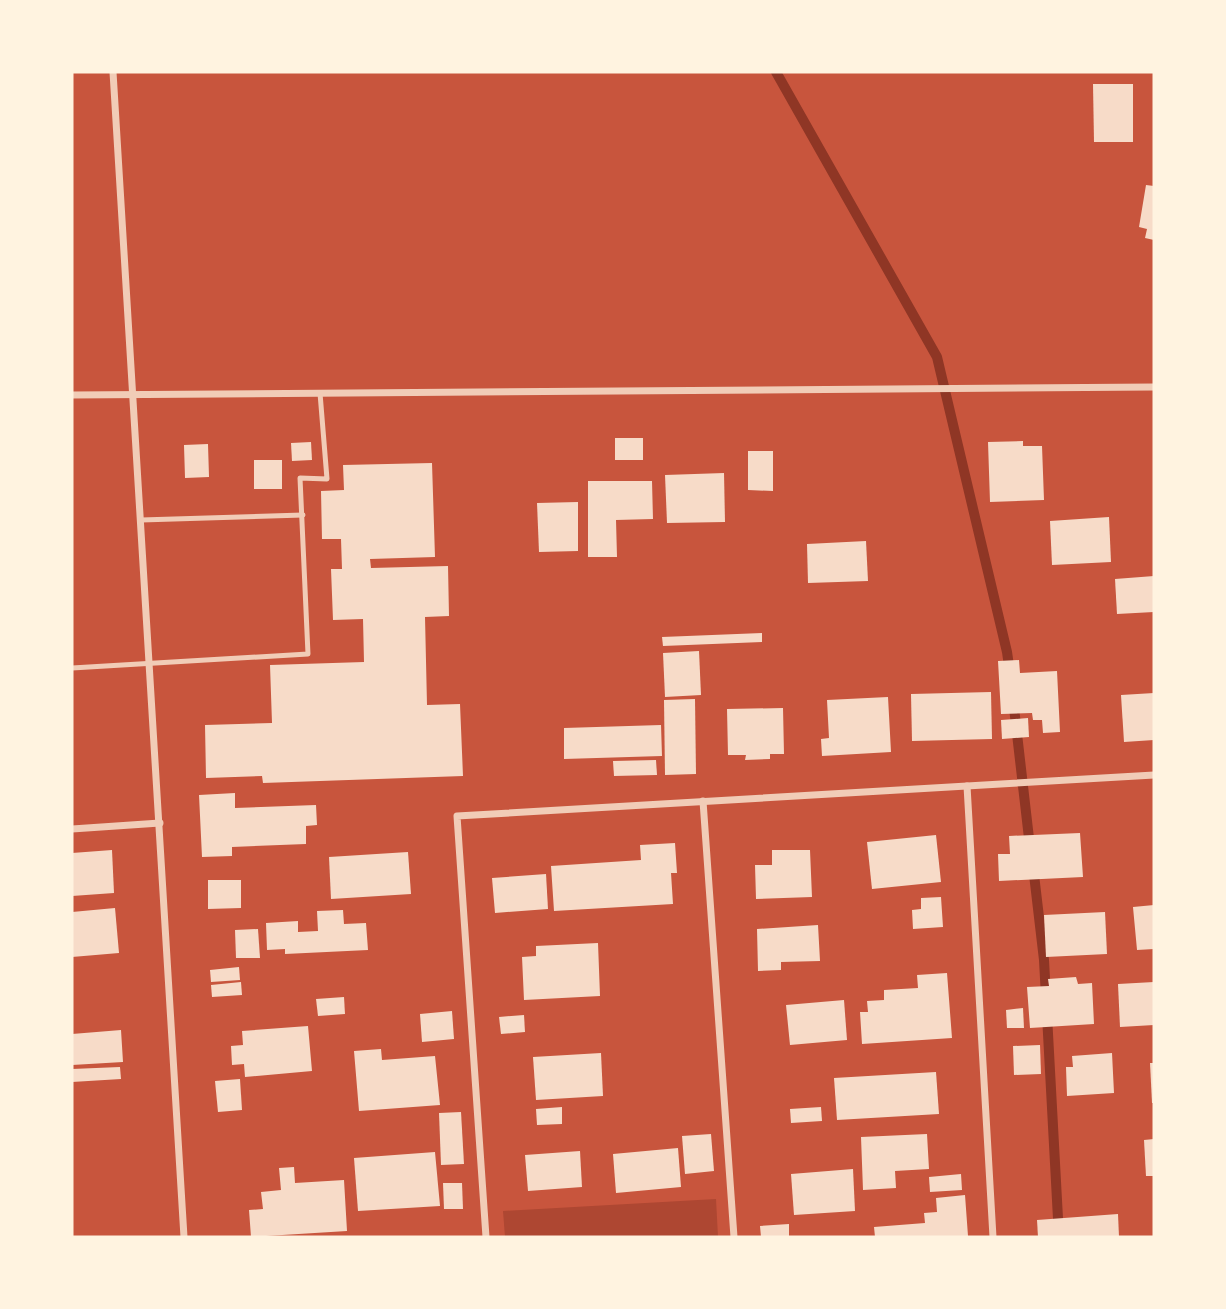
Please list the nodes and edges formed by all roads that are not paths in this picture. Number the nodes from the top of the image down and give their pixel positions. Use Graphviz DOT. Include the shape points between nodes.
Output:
graph roads {
  1 [pos="113,72"];
  2 [pos="1154,387"];
  3 [pos="320,393"];
  4 [pos="72,395"];
  5 [pos="133,395"];
  6 [pos="303,515"];
  7 [pos="141,520"];
  8 [pos="150,664"];
  9 [pos="72,668"];
  10 [pos="1154,775"];
  11 [pos="967,786"];
  12 [pos="703,802"];
  13 [pos="160,823"];
  14 [pos="72,829"];
  15 [pos="184,1237"];
  16 [pos="486,1237"];
  17 [pos="734,1237"];
  18 [pos="993,1237"];
  1 -- 5 [label="street"];
  2 -- 3 [label="street"];
  3 -- 5 [label="street"];
  3 -- 6 [label="lane" via="327,479 300,478"];
  4 -- 5 [label="street"];
  5 -- 7 [label="street"];
  6 -- 7 [label="lane"];
  6 -- 8 [label="lane" via="308,654"];
  7 -- 8 [label="street"];
  8 -- 9 [label="lane"];
  8 -- 13 [label="street"];
  10 -- 11 [label="street"];
  11 -- 12 [label="street"];
  11 -- 18 [label="street"];
  12 -- 16 [label="street" via="457,816"];
  12 -- 17 [label="street"];
  13 -- 14 [label="street"];
  13 -- 15 [label="street"];
}
